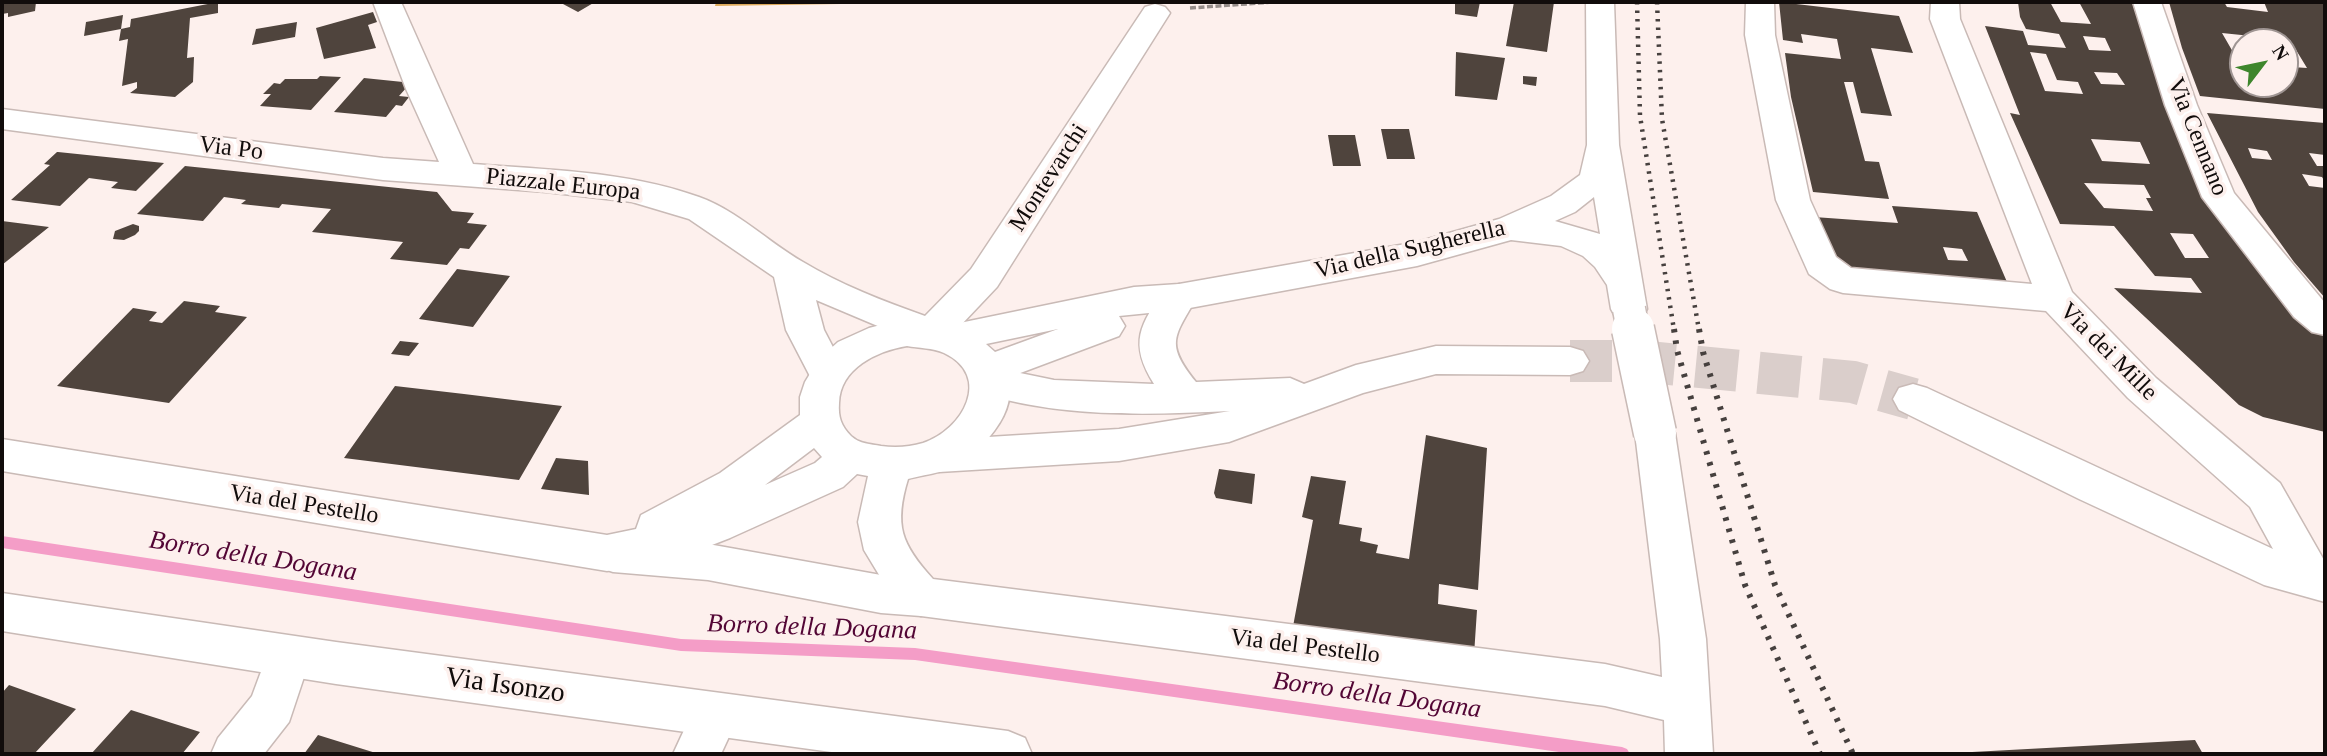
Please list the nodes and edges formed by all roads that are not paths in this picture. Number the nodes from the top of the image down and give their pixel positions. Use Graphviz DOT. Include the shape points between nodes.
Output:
graph roads {
  1 [pos="387,2"];
  2 [pos="1600,2"];
  3 [pos="1760,2"];
  4 [pos="1945,2"];
  5 [pos="2147,2"];
  6 [pos="1154,13"];
  7 [pos="2,119"];
  8 [pos="1603,145"];
  9 [pos="461,174"];
  10 [pos="1511,228"];
  11 [pos="790,271"];
  12 [pos="1627,296"];
  13 [pos="1179,297"];
  14 [pos="2056,299"];
  15 [pos="2325,322"];
  16 [pos="940,336"];
  17 [pos="1570,360"];
  18 [pos="828,374"];
  19 [pos="989,376"];
  20 [pos="1327,391"];
  21 [pos="1186,398"];
  22 [pos="1913,399"];
  23 [pos="819,422"];
  24 [pos="2,455"];
  25 [pos="851,456"];
  26 [pos="939,456"];
  27 [pos="892,465"];
  28 [pos="607,553"];
  29 [pos="2319,581"];
  30 [pos="921,597"];
  31 [pos="2,612"];
  32 [pos="288,656"];
  33 [pos="1688,733"];
  34 [pos="706,735"];
  35 [pos="234,754"];
  36 [pos="1008,754"];
  1 -- 9 [label="street, Piazzale Europa"];
  2 -- 8 [label="street, Via della Sugherella"];
  3 -- 14 [label="street" via="1760,35 1793,200 1822,265 1843,280"];
  4 -- 14 [label="street, Via dei Mille" via="1945,19"];
  5 -- 15 [label="street, Via Cennano" via="2181,105 2219,197 2307,307"];
  6 -- 16 [label="street, Montevarchi" via="984,278"];
  7 -- 9 [label="street, Via Po" via="383,169"];
  8 -- 10 [label="street, Via della Sugherella" via="1595,180 1563,204"];
  8 -- 12 [label="street, Via della Sugherella"];
  9 -- 11 [label="street, Piazzale Europa" via="634,190 690,206"];
  10 -- 12 [label="street" via="1586,241 1607,256"];
  10 -- 13 [label="street, Via della Sugherella" via="1417,254"];
  11 -- 16 [label="street, Piazzale Europa" via="859,305"];
  11 -- 18 [label="street" via="805,330"];
  12 -- 33 [label="street, Via della Sugherella, bridge" via="1655,433 1683,639"];
  13 -- 16 [label="street, Via della Sugherella" via="1134,300"];
  13 -- 19 [label="street, Via della Sugherella"];
  13 -- 21 [label="street" via="1155,339 1160,364"];
  14 -- 29 [label="street, Via dei Mille" via="2142,388 2265,495"];
  16 -- 18 [label="street" via="908,332 884,337 861,345"];
  16 -- 19 [label="street" via="978,357"];
  17 -- 20 [label="street" via="1436,360"];
  18 -- 23 [label="street" via="819,390"];
  19 -- 21 [label="street" via="1053,395"];
  19 -- 26 [label="street" via="990,402 981,423"];
  20 -- 21 [label="street"];
  20 -- 26 [label="street" via="1229,427 1119,445"];
  22 -- 29 [label="street" via="2279,572"];
  23 -- 25 [label="street" via="826,436"];
  23 -- 28 [label="street" via="735,485"];
  24 -- 28 [label="street, Via del Pestello"];
  25 -- 27 [label="street"];
  25 -- 28 [label="street, Via del Pestello" via="829,475 715,526 679,540"];
  26 -- 27 [label="street"];
  27 -- 30 [label="street" via="879,502 880,533 899,574"];
  28 -- 30 [label="street, Via del Pestello" via="708,562 881,594"];
  30 -- 33 [label="street, Via del Pestello" via="1605,685"];
  31 -- 32 [label="street, Via Isonzo"];
  32 -- 34 [label="street, Via Isonzo"];
  32 -- 35 [label="street" via="272,708"];
  34 -- 36 [label="street, Via Isonzo"];
}
